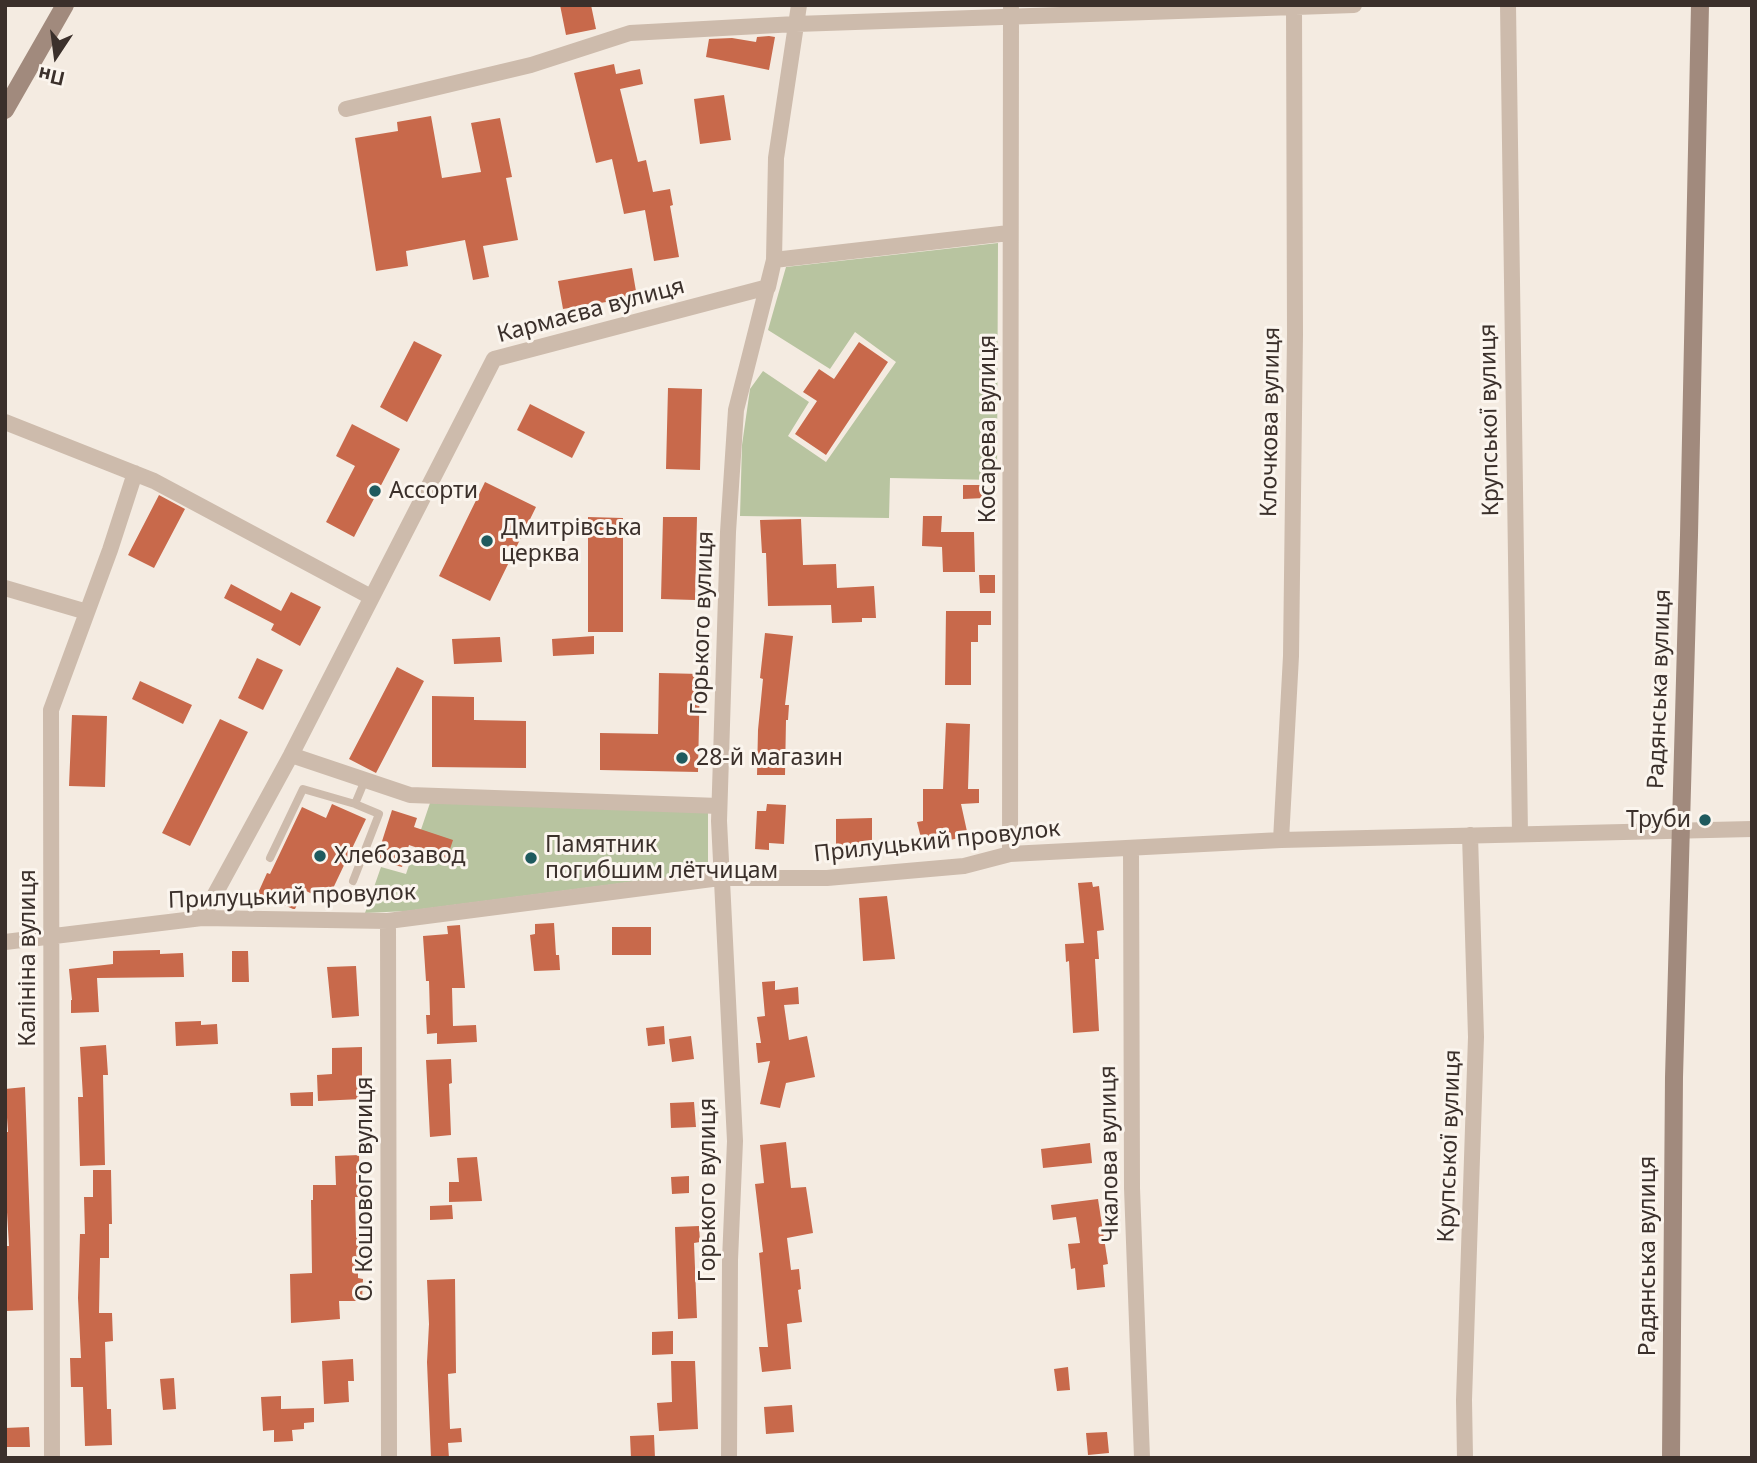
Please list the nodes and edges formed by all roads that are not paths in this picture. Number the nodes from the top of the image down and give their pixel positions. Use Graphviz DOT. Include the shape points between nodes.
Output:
graph roads {
  1 [pos="65,5"];
  2 [pos="799,5"];
  3 [pos="1353,5"];
  4 [pos="1508,5"];
  5 [pos="1700,5"];
  6 [pos="1294,6"];
  7 [pos="1010,10"];
  8 [pos="796,24"];
  9 [pos="346,109"];
  10 [pos="5,110"];
  11 [pos="1009,233"];
  12 [pos="774,260"];
  13 [pos="768,287"];
  14 [pos="5,422"];
  15 [pos="135,473"];
  16 [pos="5,588"];
  17 [pos="371,597"];
  18 [pos="87,612"];
  19 [pos="292,755"];
  20 [pos="365,780"];
  21 [pos="355,804"];
  22 [pos="719,806"];
  23 [pos="1752,829"];
  24 [pos="1681,831"];
  25 [pos="1520,834"];
  26 [pos="1471,835"];
  27 [pos="1281,840"];
  28 [pos="1131,849"];
  29 [pos="1010,853"];
  30 [pos="270,858"];
  31 [pos="720,878"];
  32 [pos="353,881"];
  33 [pos="202,918"];
  34 [pos="388,921"];
  35 [pos="50,937"];
  36 [pos="5,942"];
  37 [pos="52,1458"];
  38 [pos="389,1458"];
  39 [pos="729,1458"];
  40 [pos="1142,1458"];
  41 [pos="1465,1458"];
  42 [pos="1671,1458"];
  1 -- 10 [label="main road"];
  2 -- 8 [label="street, Горького вулиця"];
  3 -- 6 [label="street"];
  4 -- 25 [label="street, Крупської вулиця"];
  5 -- 24 [label="main road, Радянська вулиця"];
  6 -- 7 [label="street"];
  6 -- 27 [label="street, Клочкова вулиця" via="1292,656"];
  7 -- 8 [label="street"];
  7 -- 11 [label="street, Косарева вулиця"];
  8 -- 9 [label="street" via="630,33 531,65"];
  8 -- 12 [label="street, Горького вулиця" via="776,158"];
  11 -- 12 [label="street"];
  11 -- 29 [label="street, Косарева вулиця"];
  12 -- 13 [label="street, Горького вулиця"];
  13 -- 17 [label="street, Кармаєва вулиця" via="494,359"];
  13 -- 22 [label="street, Горького вулиця" via="736,410"];
  14 -- 15 [label="street"];
  15 -- 17 [label="street"];
  15 -- 18 [label="street, Калініна вулиця"];
  16 -- 18 [label="street"];
  17 -- 19 [label="street, Кармаєва вулиця"];
  18 -- 35 [label="street, Калініна вулиця" via="51,710"];
  19 -- 20 [label="street"];
  19 -- 33 [label="street, Кармаєва вулиця"];
  20 -- 21 [label="lane"];
  20 -- 22 [label="street" via="410,795"];
  21 -- 30 [label="lane" via="303,789"];
  21 -- 32 [label="lane" via="379,814"];
  22 -- 31 [label="street, Горького вулиця"];
  23 -- 24 [label="street, Прилуцький провулок"];
  24 -- 25 [label="street, Прилуцький провулок"];
  24 -- 42 [label="main road, Радянська вулиця"];
  25 -- 26 [label="street, Прилуцький провулок"];
  26 -- 27 [label="street, Прилуцький провулок"];
  26 -- 41 [label="street, Крупської вулиця" via="1476,1074"];
  27 -- 28 [label="street, Прилуцький провулок"];
  28 -- 29 [label="street, Прилуцький провулок"];
  28 -- 40 [label="street, Чкалова вулиця" via="1132,1188"];
  29 -- 31 [label="street, Прилуцький провулок" via="964,866 841,877"];
  31 -- 34 [label="street, Прилуцький провулок"];
  31 -- 39 [label="street, Горького вулиця" via="734,1141"];
  33 -- 34 [label="street, Прилуцький провулок"];
  33 -- 35 [label="street, Прилуцький провулок"];
  34 -- 38 [label="street, О. Кошового вулиця"];
  35 -- 36 [label="street, Прилуцький провулок"];
  35 -- 37 [label="street, Калініна вулиця"];
}
